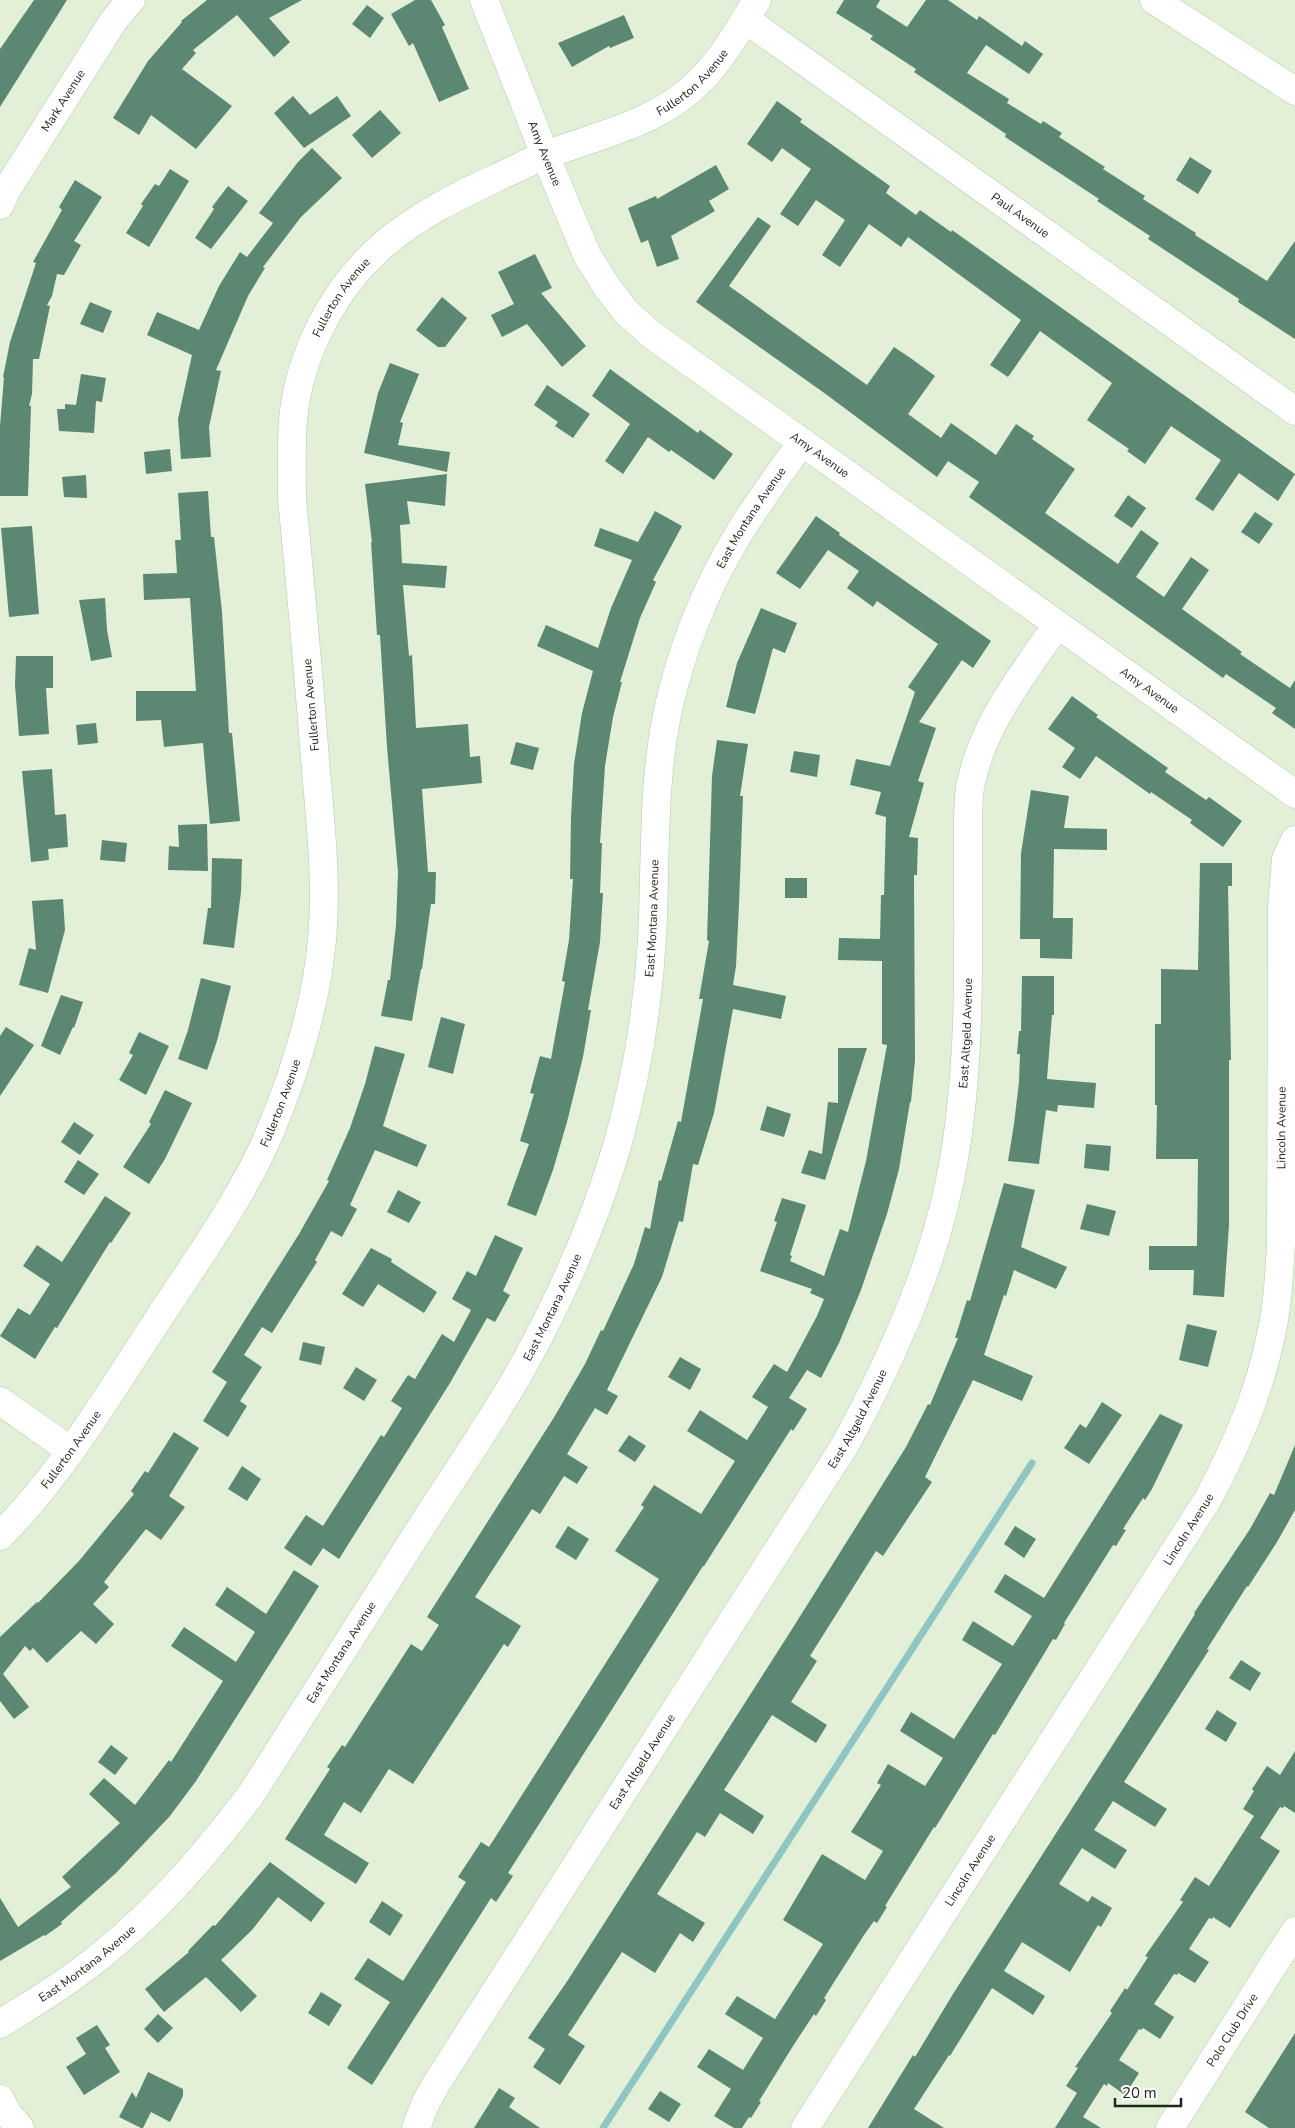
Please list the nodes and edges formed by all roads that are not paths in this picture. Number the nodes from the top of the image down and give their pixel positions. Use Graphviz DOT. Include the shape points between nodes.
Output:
graph roads {
  1 [pos="131,0"];
  2 [pos="484,0"];
  3 [pos="1154,0"];
  4 [pos="751,10"];
  5 [pos="1295,91"];
  6 [pos="545,155"];
  7 [pos="0,205"];
  8 [pos="1295,410"];
  9 [pos="802,442"];
  10 [pos="1057,625"];
  11 [pos="1295,794"];
  12 [pos="1295,840"];
  13 [pos="1287,1172"];
  14 [pos="0,1401"];
  15 [pos="71,1451"];
  16 [pos="0,1536"];
  17 [pos="1295,1932"];
  18 [pos="0,2024"];
  19 [pos="0,2099"];
  20 [pos="20,2128"];
  21 [pos="416,2128"];
  22 [pos="805,2128"];
  23 [pos="1170,2128"];
  1 -- 7 [label="street, Mark Avenue" via="114,20"];
  2 -- 6 [label="street, Amy Avenue"];
  3 -- 5 [label="street"];
  4 -- 6 [label="street, Fullerton Avenue" via="725,52 684,95 636,123"];
  4 -- 8 [label="street, Paul Avenue"];
  6 -- 9 [label="street, Amy Avenue" via="587,255 626,312 652,335"];
  6 -- 15 [label="street, Fullerton Avenue" via="452,199 382,246 341,293 311,346 293,419 291,459 321,820 324,905 321,944 307,1021 284,1097 250,1173"];
  9 -- 10 [label="street, Amy Avenue"];
  9 -- 18 [label="street, East Montana Avenue" via="733,544 710,590 678,671 659,765 648,988 629,1096 594,1218 572,1271 505,1396 250,1796 184,1878 122,1937 74,1976"];
  10 -- 11 [label="street, Amy Avenue"];
  10 -- 21 [label="street, East Altgeld Avenue" via="1000,709 984,741 970,785 966,1045 956,1145 947,1195 933,1243 897,1342 845,1445 438,2081"];
  12 -- 13 [label="street, Lincoln Avenue" via="1286,859 1282,906"];
  13 -- 22 [label="street, Lincoln Avenue" via="1272,1334 1252,1407 1222,1473"];
  14 -- 15 [label="street"];
  15 -- 16 [label="street, Fullerton Avenue" via="28,1508"];
  17 -- 23 [label="street, Polo Club Drive"];
  19 -- 20 [label="street"];
}
